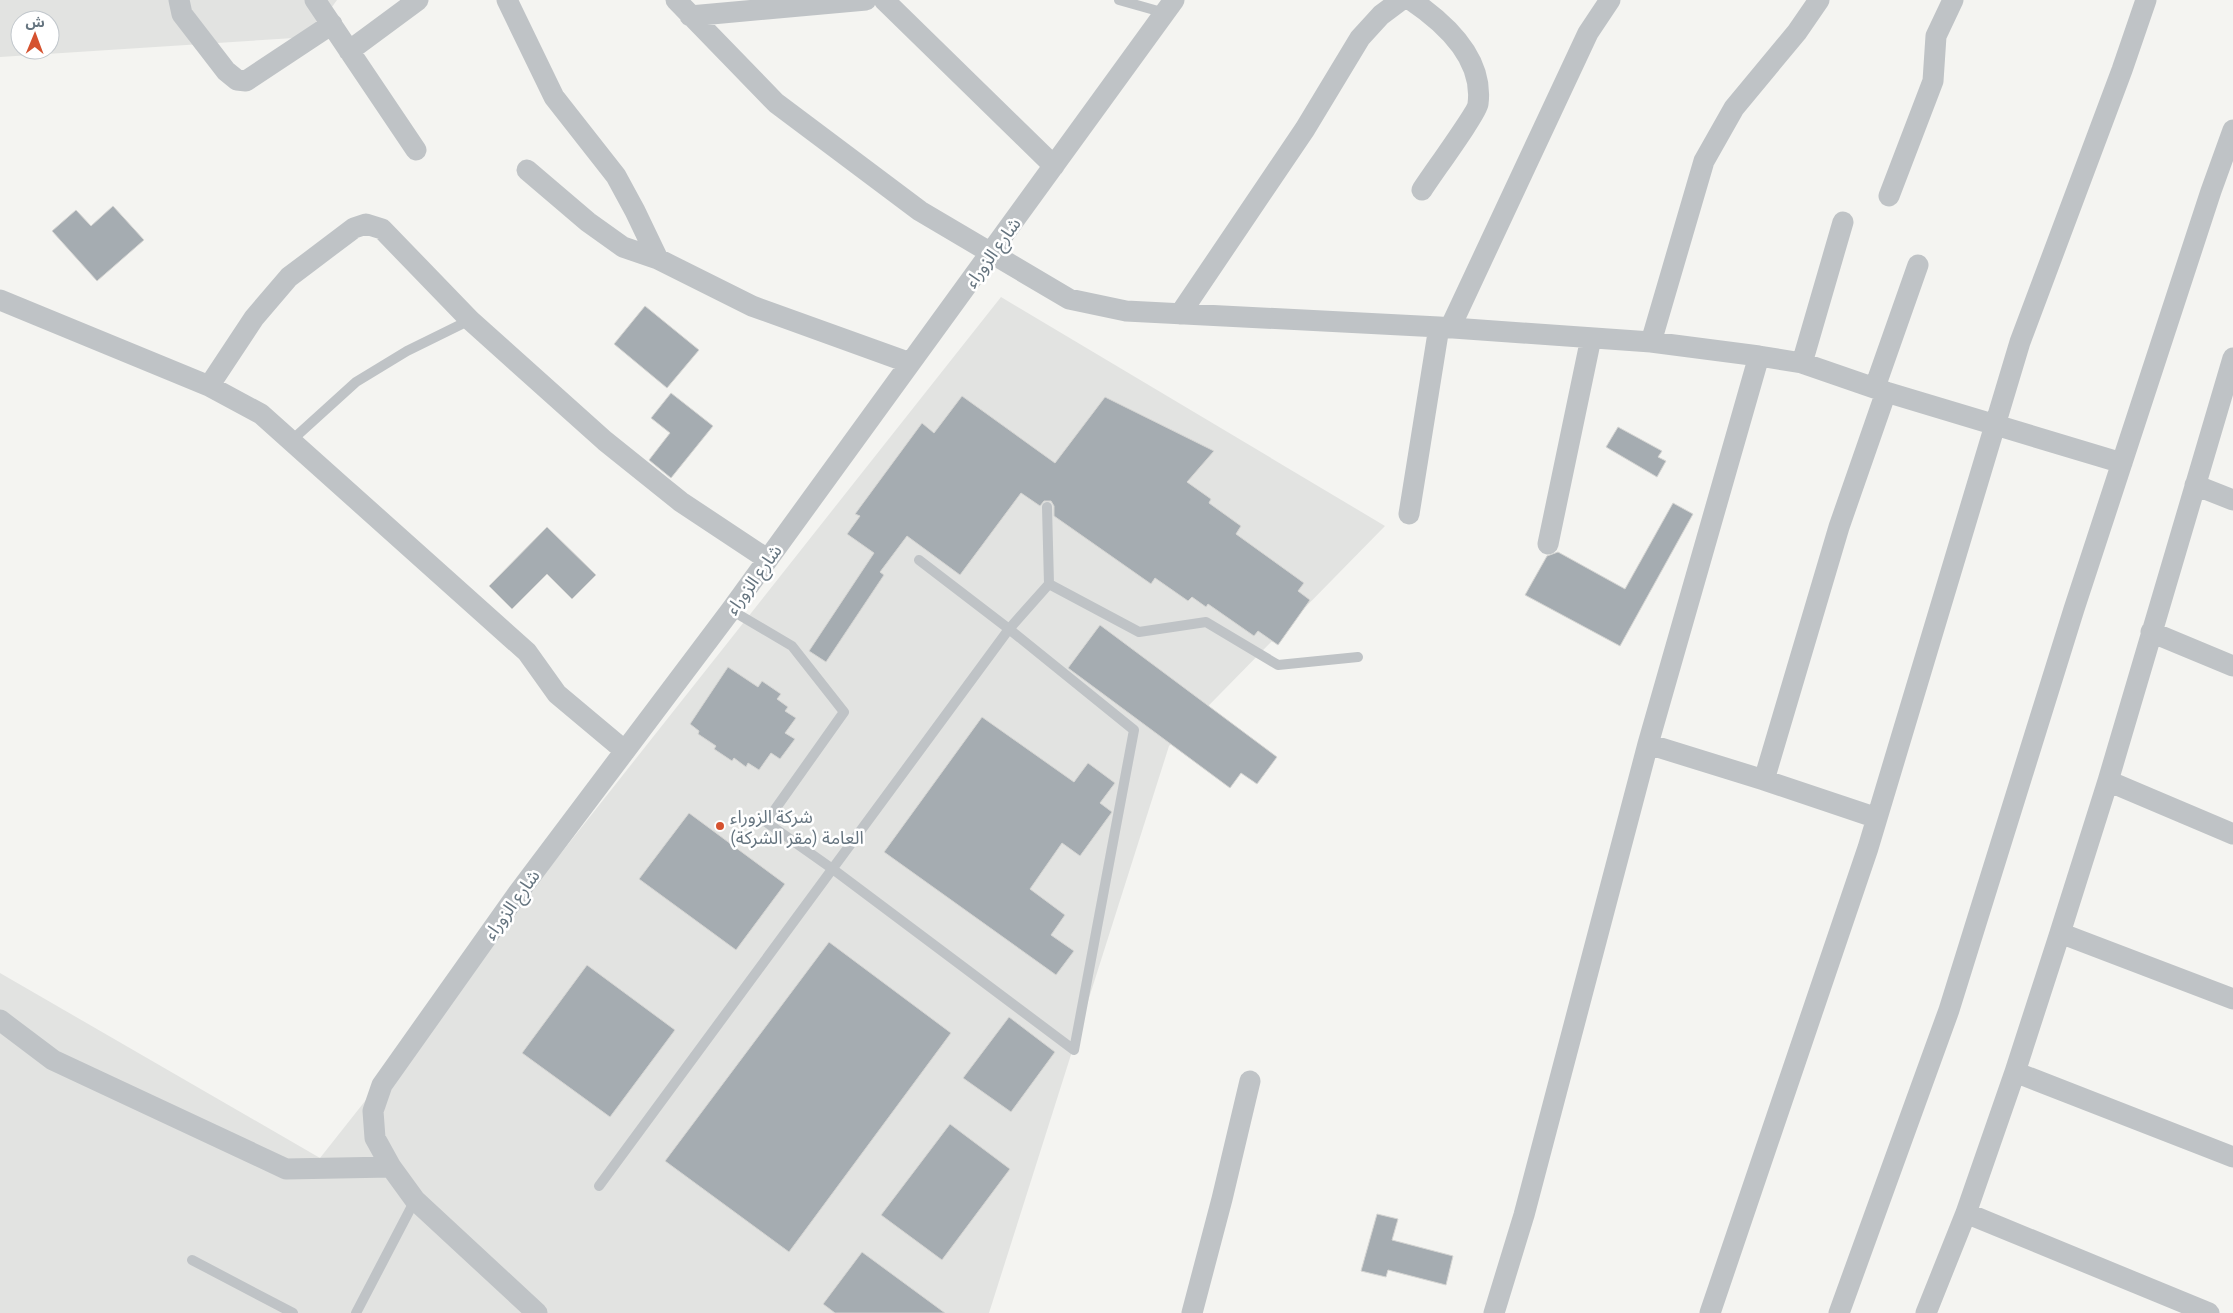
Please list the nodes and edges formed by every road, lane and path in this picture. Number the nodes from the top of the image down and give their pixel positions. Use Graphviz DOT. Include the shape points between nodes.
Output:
graph roads {
  1 [pos="178,0"];
  2 [pos="316,0"];
  3 [pos="418,0"];
  4 [pos="508,0"];
  5 [pos="676,0"];
  6 [pos="866,0"];
  7 [pos="884,0"];
  8 [pos="1119,0"];
  9 [pos="1401,0"];
  10 [pos="1411,0"];
  11 [pos="1610,0"];
  12 [pos="1819,0"];
  13 [pos="1953,0"];
  14 [pos="2146,0"];
  15 [pos="1170,6"];
  16 [pos="690,16"];
  17 [pos="332,24"];
  18 [pos="349,51"];
  19 [pos="2233,130"];
  20 [pos="416,150"];
  21 [pos="1054,166"];
  22 [pos="526,170"];
  23 [pos="1422,190"];
  24 [pos="1889,196"];
  25 [pos="1843,222"];
  26 [pos="990,254"];
  27 [pos="658,259"];
  28 [pos="1918,265"];
  29 [pos="0,300"];
  30 [pos="1180,314"];
  31 [pos="470,320"];
  32 [pos="1445,328"];
  33 [pos="1591,338"];
  34 [pos="1651,342"];
  35 [pos="1759,356"];
  36 [pos="2233,358"];
  37 [pos="910,363"];
  38 [pos="1802,363"];
  39 [pos="209,386"];
  40 [pos="1880,389"];
  41 [pos="1995,424"];
  42 [pos="292,440"];
  43 [pos="2122,463"];
  44 [pos="2195,485"];
  45 [pos="2233,500"];
  46 [pos="1047,507"];
  47 [pos="1409,514"];
  48 [pos="1548,544"];
  49 [pos="767,560"];
  50 [pos="919,560"];
  51 [pos="1049,584"];
  52 [pos="731,610"];
  53 [pos="1009,628"];
  54 [pos="2151,632"];
  55 [pos="1358,657"];
  56 [pos="2233,666"];
  57 [pos="1648,744"];
  58 [pos="624,751"];
  59 [pos="1764,780"];
  60 [pos="2108,781"];
  61 [pos="1877,818"];
  62 [pos="2233,834"];
  63 [pos="834,870"];
  64 [pos="2060,933"];
  65 [pos="2233,999"];
  66 [pos="0,1020"];
  67 [pos="2015,1072"];
  68 [pos="1250,1081"];
  69 [pos="2233,1157"];
  70 [pos="392,1167"];
  71 [pos="599,1186"];
  72 [pos="415,1200"];
  73 [pos="1966,1213"];
  74 [pos="192,1260"];
  75 [pos="293,1313"];
  76 [pos="356,1313"];
  77 [pos="537,1313"];
  78 [pos="1192,1313"];
  79 [pos="1494,1313"];
  80 [pos="1710,1313"];
  81 [pos="1839,1313"];
  82 [pos="1926,1313"];
  83 [pos="2209,1313"];
  1 -- 17 [label="street" via="182,14 236,80 246,81"];
  2 -- 17 [label="street"];
  3 -- 18 [label="street"];
  4 -- 27 [label="street" via="554,97 616,176"];
  5 -- 16 [label="street"];
  6 -- 16 [label="street"];
  7 -- 21 [label="street"];
  8 -- 15 [label="lane"];
  9 -- 30 [label="street" via="1381,15 1360,38 1305,129"];
  10 -- 23 [label="street" via="1434,16 1468,53 1476,80 1478,105"];
  11 -- 32 [label="street" via="1588,33"];
  12 -- 34 [label="street" via="1797,32 1734,108 1704,161"];
  13 -- 24 [label="street" via="1936,36 1933,81"];
  14 -- 41 [label="street" via="2020,342"];
  15 -- 21 [label="street, شارع الزوراء"];
  16 -- 26 [label="street" via="776,103 920,212"];
  17 -- 18 [label="street"];
  18 -- 20 [label="street"];
  19 -- 43 [label="street"];
  21 -- 26 [label="street, شارع الزوراء"];
  22 -- 27 [label="street" via="623,247"];
  25 -- 38 [label="street"];
  26 -- 30 [label="street" via="1069,299 1126,312"];
  26 -- 37 [label="street, شارع الزوراء"];
  27 -- 37 [label="street" via="752,306"];
  28 -- 40 [label="street"];
  29 -- 39 [label="street"];
  30 -- 32 [label="street"];
  31 -- 39 [label="street" via="382,229 366,224 354,228 289,277 254,318"];
  31 -- 42 [label="lane" via="406,351 356,382"];
  31 -- 49 [label="street" via="613,448 681,502"];
  32 -- 33 [label="street"];
  32 -- 47 [label="street"];
  33 -- 34 [label="street"];
  33 -- 48 [label="street"];
  34 -- 35 [label="street"];
  35 -- 38 [label="street"];
  35 -- 57 [label="street"];
  36 -- 44 [label="street"];
  37 -- 49 [label="street, شارع الزوراء"];
  38 -- 40 [label="street"];
  39 -- 42 [label="street" via="261,414"];
  40 -- 41 [label="street"];
  40 -- 59 [label="street"];
  41 -- 43 [label="street"];
  41 -- 61 [label="street"];
  42 -- 58 [label="street" via="527,652 557,694"];
  43 -- 81 [label="street" via="1949,1010"];
  44 -- 45 [label="street"];
  44 -- 54 [label="street"];
  46 -- 51 [label="lane"];
  49 -- 52 [label="street, شارع الزوراء"];
  50 -- 53 [label="lane"];
  51 -- 53 [label="lane"];
  51 -- 55 [label="lane" via="1139,632 1206,622 1278,665"];
  52 -- 58 [label="street, شارع الزوراء"];
  52 -- 63 [label="lane" via="792,646 844,712 766,822"];
  53 -- 63 [label="lane"];
  53 -- 63 [label="lane" via="1134,730 1074,1050"];
  54 -- 56 [label="street"];
  54 -- 60 [label="street"];
  57 -- 59 [label="street"];
  57 -- 79 [label="street" via="1524,1215"];
  58 -- 70 [label="street, شارع الزوراء" via="518,893 382,1085 373,1110 375,1138"];
  59 -- 61 [label="street"];
  60 -- 62 [label="street"];
  60 -- 64 [label="street"];
  61 -- 80 [label="street"];
  63 -- 71 [label="lane"];
  64 -- 65 [label="street"];
  64 -- 67 [label="street"];
  66 -- 70 [label="street" via="54,1060 286,1169"];
  67 -- 69 [label="street"];
  67 -- 73 [label="street"];
  68 -- 78 [label="street"];
  70 -- 72 [label="street, شارع الزوراء"];
  72 -- 76 [label="lane"];
  72 -- 77 [label="street, شارع الزوراء"];
  73 -- 82 [label="street"];
  73 -- 83 [label="street"];
  74 -- 75 [label="lane"];
}
